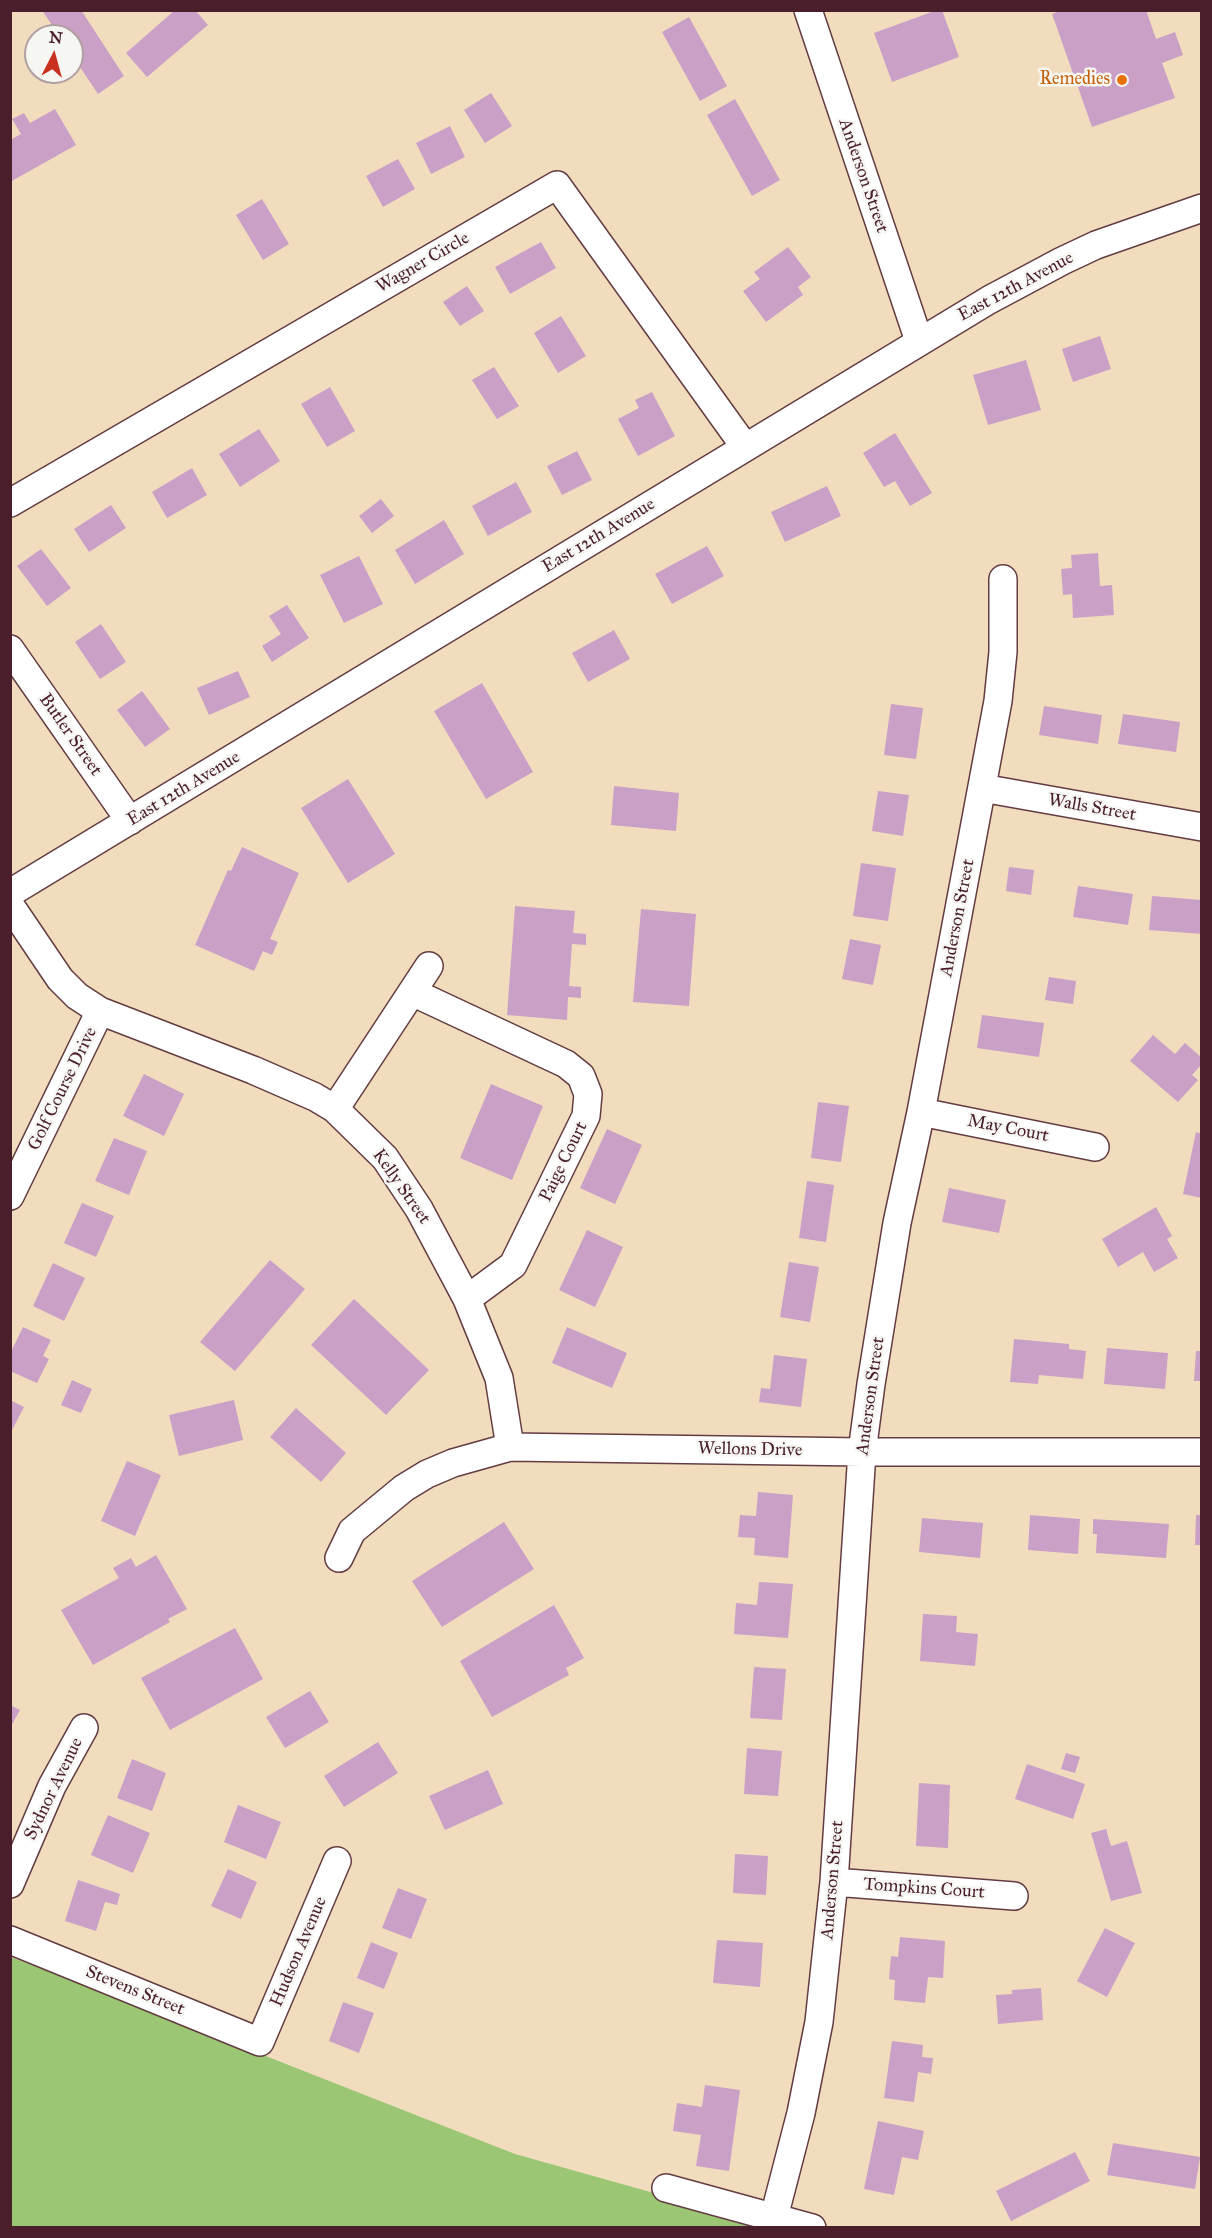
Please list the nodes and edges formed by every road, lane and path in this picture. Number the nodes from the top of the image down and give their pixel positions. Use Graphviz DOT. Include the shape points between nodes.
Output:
graph roads {
  1 [pos="808,10"];
  2 [pos="1202,208"];
  3 [pos="919,341"];
  4 [pos="745,447"];
  5 [pos="10,503"];
  6 [pos="1003,579"];
  7 [pos="10,649"];
  8 [pos="982,788"];
  9 [pos="130,821"];
  10 [pos="1202,827"];
  11 [pos="10,894"];
  12 [pos="10,905"];
  13 [pos="429,966"];
  14 [pos="412,992"];
  15 [pos="100,1011"];
  16 [pos="335,1109"];
  17 [pos="921,1112"];
  18 [pos="1095,1147"];
  19 [pos="10,1196"];
  20 [pos="466,1299"];
  21 [pos="510,1447"];
  22 [pos="862,1452"];
  23 [pos="1202,1452"];
  24 [pos="339,1558"];
  25 [pos="84,1728"];
  26 [pos="337,1861"];
  27 [pos="834,1882"];
  28 [pos="10,1884"];
  29 [pos="1014,1896"];
  30 [pos="10,1940"];
  31 [pos="260,2042"];
  32 [pos="666,2188"];
  33 [pos="774,2217"];
  34 [pos="812,2228"];
  1 -- 3 [label="street, Anderson Street"];
  2 -- 3 [label="street, East 12th Avenue" via="1096,245"];
  3 -- 4 [label="street, East 12th Avenue"];
  4 -- 5 [label="street, Wagner Circle" via="557,185"];
  4 -- 9 [label="street, East 12th Avenue"];
  6 -- 8 [label="street, Anderson Street" via="1003,652"];
  7 -- 9 [label="street, Butler Street"];
  8 -- 10 [label="street, Walls Street"];
  8 -- 17 [label="street, Anderson Street"];
  9 -- 11 [label="street, East 12th Avenue"];
  12 -- 15 [label="street, Golf Course Drive" via="60,979"];
  13 -- 14 [label="street"];
  14 -- 16 [label="street"];
  14 -- 20 [label="street, Paige Court" via="566,1064 581,1076 588,1094 586,1116 513,1265"];
  15 -- 16 [label="street, Kelly Street" via="253,1070"];
  15 -- 19 [label="street, Golf Course Drive"];
  16 -- 20 [label="street, Kelly Street" via="385,1158 419,1209"];
  17 -- 18 [label="street, May Court"];
  17 -- 22 [label="street, Anderson Street" via="897,1223"];
  20 -- 21 [label="street, Kelly Street" via="499,1378"];
  21 -- 22 [label="street, Wellons Drive"];
  21 -- 24 [label="street, Wellons Drive" via="453,1463 404,1488 352,1531"];
  22 -- 23 [label="street, Wellons Drive"];
  22 -- 27 [label="street, Anderson Street"];
  25 -- 28 [label="street, Sydnor Avenue" via="52,1786"];
  26 -- 31 [label="street, Hudson Avenue"];
  27 -- 29 [label="street, Tompkins Court"];
  27 -- 33 [label="street, Anderson Street" via="819,2022"];
  30 -- 31 [label="street, Stevens Street"];
  32 -- 33 [label="street"];
  33 -- 34 [label="street"];
}
